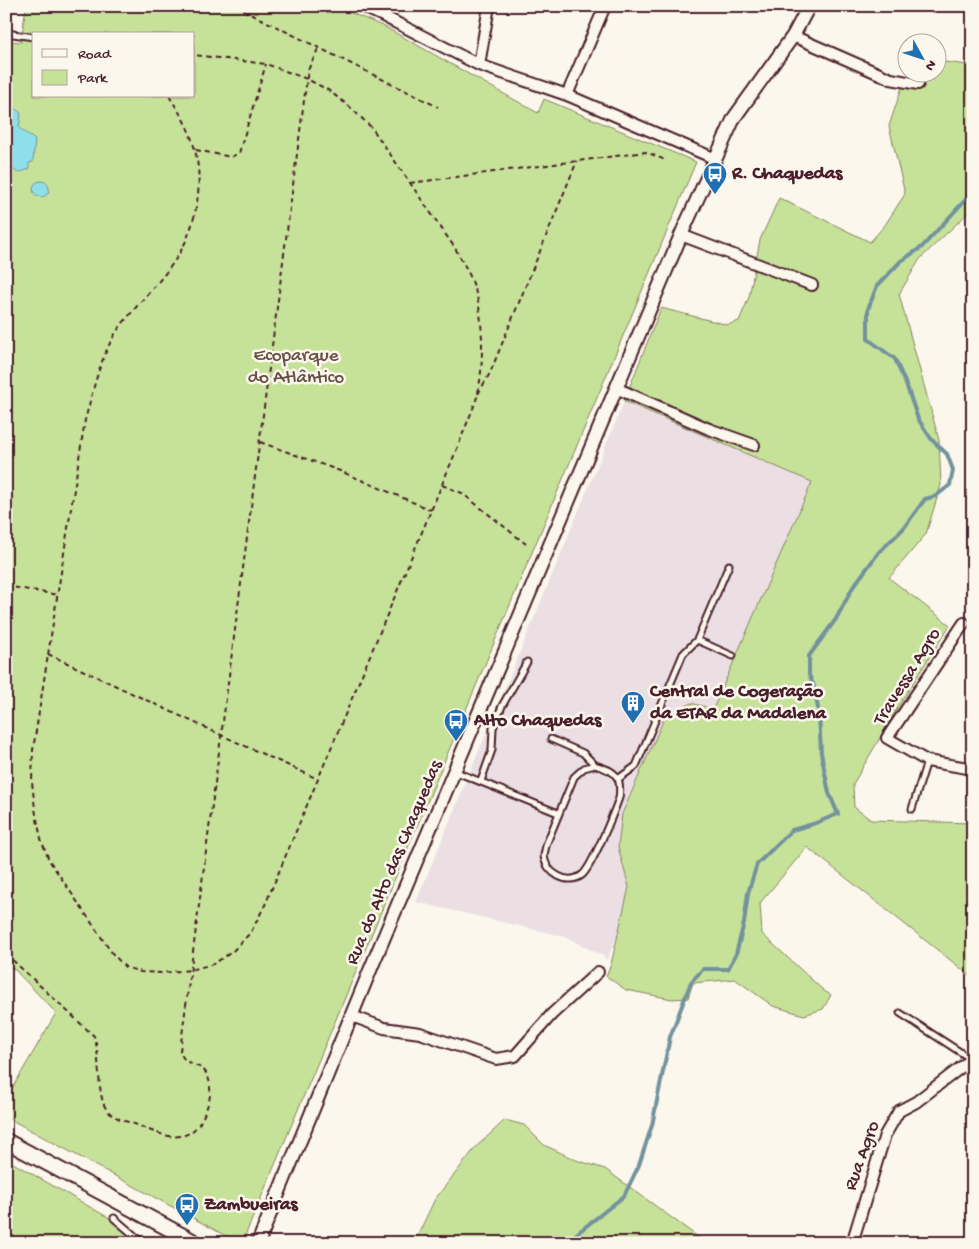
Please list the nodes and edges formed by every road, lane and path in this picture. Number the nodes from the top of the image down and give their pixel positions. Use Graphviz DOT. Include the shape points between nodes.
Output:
graph roads {
  1 [pos="235,6"];
  2 [pos="361,6"];
  3 [pos="489,6"];
  4 [pos="605,6"];
  5 [pos="809,6"];
  6 [pos="6,33"];
  7 [pos="793,36"];
  8 [pos="32,37"];
  9 [pos="319,47"];
  10 [pos="195,55"];
  11 [pos="266,64"];
  12 [pos="479,65"];
  13 [pos="307,79"];
  14 [pos="918,84"];
  15 [pos="567,95"];
  16 [pos="170,98"];
  17 [pos="438,107"];
  18 [pos="195,150"];
  19 [pos="716,159"];
  20 [pos="665,160"];
  21 [pos="577,161"];
  22 [pos="410,183"];
  23 [pos="681,235"];
  24 [pos="812,285"];
  25 [pos="616,388"];
  26 [pos="476,397"];
  27 [pos="260,442"];
  28 [pos="754,445"];
  29 [pos="441,485"];
  30 [pos="431,510"];
  31 [pos="526,544"];
  32 [pos="729,565"];
  33 [pos="6,586"];
  34 [pos="58,595"];
  35 [pos="964,623"];
  36 [pos="697,640"];
  37 [pos="48,654"];
  38 [pos="733,656"];
  39 [pos="527,662"];
  40 [pos="221,736"];
  41 [pos="552,739"];
  42 [pos="927,760"];
  43 [pos="595,765"];
  44 [pos="973,769"];
  45 [pos="454,771"];
  46 [pos="318,779"];
  47 [pos="618,779"];
  48 [pos="480,781"];
  49 [pos="912,809"];
  50 [pos="558,813"];
  51 [pos="6,954"];
  52 [pos="190,970"];
  53 [pos="598,972"];
  54 [pos="900,1013"];
  55 [pos="352,1016"];
  56 [pos="972,1059"];
  57 [pos="6,1141"];
  58 [pos="114,1218"];
  59 [pos="143,1243"];
  60 [pos="196,1243"];
  61 [pos="258,1243"];
  62 [pos="852,1243"];
  1 -- 9 [label="path"];
  2 -- 12 [label="street"];
  3 -- 12 [label="street"];
  4 -- 15 [label="street"];
  5 -- 7 [label="street, Rua do Alto das Chaquedas"];
  6 -- 8 [label="lane"];
  7 -- 14 [label="street" via="890,79"];
  7 -- 19 [label="street, Rua do Alto das Chaquedas" via="734,118"];
  9 -- 13 [label="path"];
  9 -- 17 [label="path"];
  10 -- 11 [label="path"];
  11 -- 13 [label="path"];
  11 -- 18 [label="path" via="239,153 231,157"];
  12 -- 15 [label="street"];
  13 -- 22 [label="path" via="328,90 372,128"];
  13 -- 27 [label="path"];
  15 -- 19 [label="street"];
  16 -- 18 [label="path" via="183,119"];
  18 -- 34 [label="path" via="199,181 197,205 182,247 117,332 93,388"];
  19 -- 23 [label="street, Rua do Alto das Chaquedas"];
  20 -- 21 [label="path" via="646,152"];
  21 -- 22 [label="path"];
  21 -- 26 [label="path" via="490,373"];
  22 -- 26 [label="path" via="455,248 476,290 482,363"];
  23 -- 24 [label="street"];
  23 -- 25 [label="street, Rua do Alto das Chaquedas"];
  25 -- 28 [label="street"];
  25 -- 45 [label="street, Rua do Alto das Chaquedas"];
  26 -- 29 [label="path"];
  27 -- 30 [label="path" via="340,471"];
  27 -- 40 [label="path"];
  29 -- 30 [label="path"];
  29 -- 31 [label="path" via="462,493"];
  30 -- 46 [label="path"];
  32 -- 36 [label="lane"];
  33 -- 34 [label="path"];
  34 -- 37 [label="path"];
  35 -- 42 [label="street, Travessa Agro" via="886,738"];
  36 -- 38 [label="lane"];
  36 -- 47 [label="lane" via="683,654 636,766"];
  37 -- 40 [label="path"];
  37 -- 52 [label="path" via="33,750 32,782 41,839 49,860 125,967 162,973"];
  39 -- 48 [label="lane" via="493,728 492,750"];
  40 -- 46 [label="path"];
  40 -- 52 [label="path"];
  41 -- 43 [label="lane" via="583,753"];
  42 -- 44 [label="street, Travessa Agro"];
  42 -- 49 [label="lane"];
  43 -- 47 [label="lane" via="608,769"];
  43 -- 50 [label="lane" via="584,768 574,777"];
  45 -- 48 [label="lane"];
  45 -- 55 [label="street, Rua do Alto das Chaquedas"];
  46 -- 52 [label="path" via="251,932 232,952 213,964"];
  47 -- 50 [label="lane" via="620,796 590,864 581,875 570,879 557,876 548,867 544,856"];
  48 -- 50 [label="lane"];
  51 -- 52 [label="path" via="94,1036 106,1109 114,1116 173,1137 192,1131 210,1103 207,1072 182,1058 180,1051"];
  53 -- 55 [label="street" via="552,1014 515,1056 496,1059 420,1033 384,1028"];
  54 -- 56 [label="lane"];
  55 -- 61 [label="street, Rua do Alto das Chaquedas"];
  56 -- 62 [label="street, Rua Agro" via="916,1102 899,1111 885,1135"];
  57 -- 60 [label="main road"];
  58 -- 59 [label="lane"];
}
